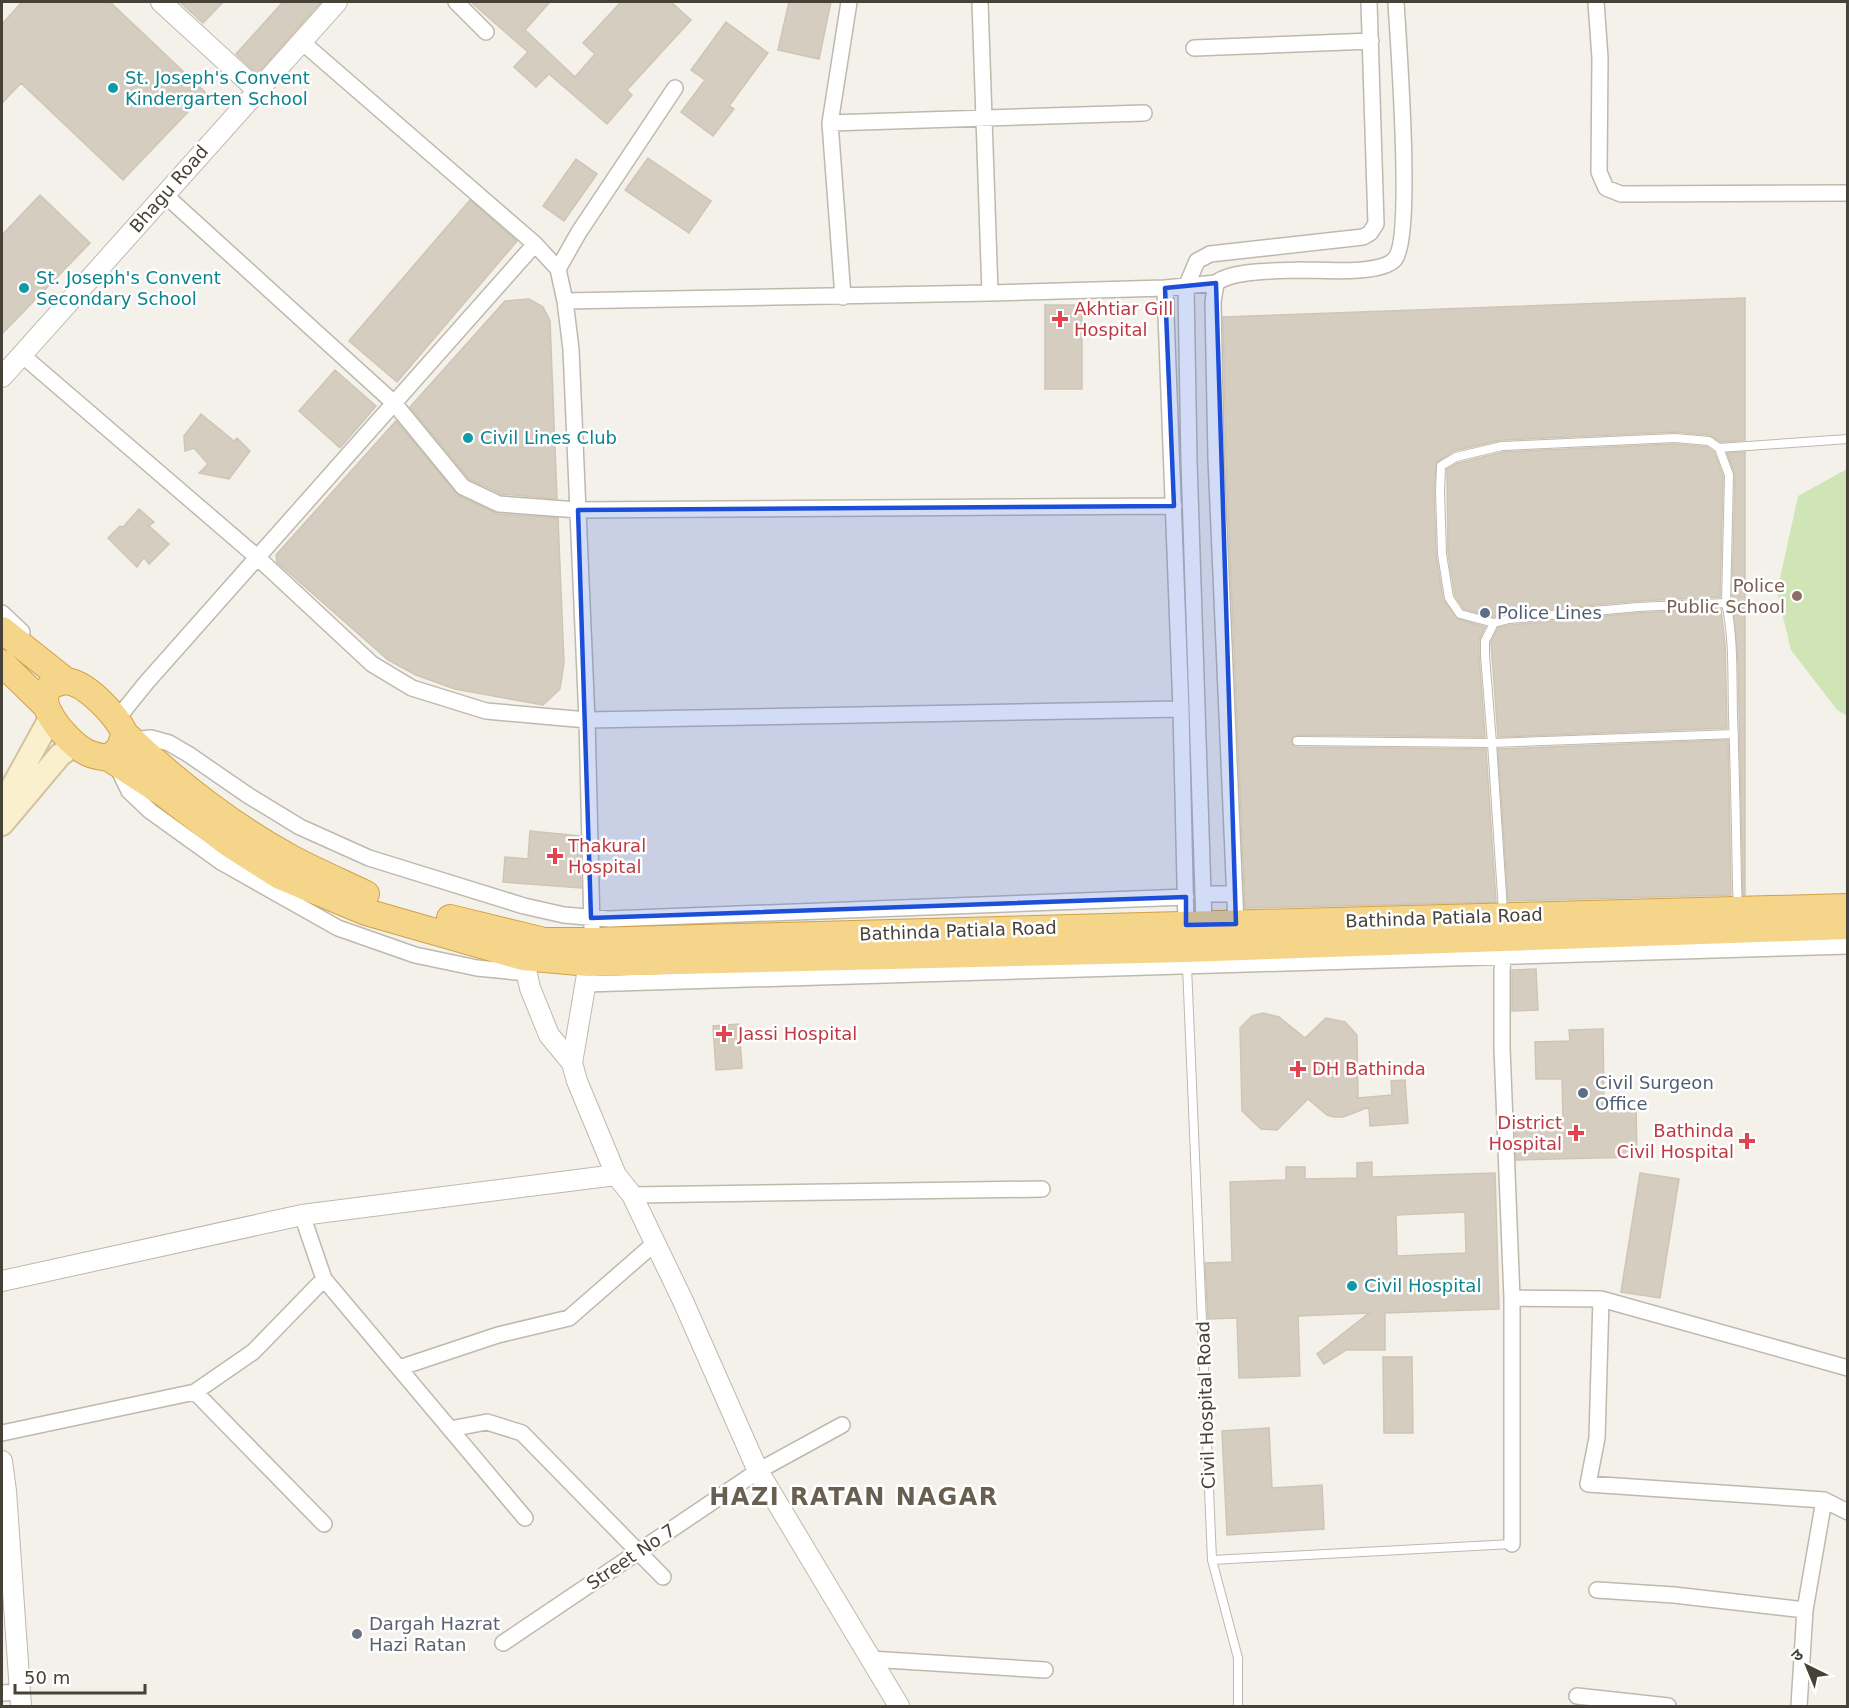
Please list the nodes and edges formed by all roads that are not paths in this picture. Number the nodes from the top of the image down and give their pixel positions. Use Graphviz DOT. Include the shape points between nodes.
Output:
graph roads {
  1 [pos="161,2"];
  2 [pos="337,2"];
  3 [pos="456,2"];
  4 [pos="849,2"];
  5 [pos="980,2"];
  6 [pos="1369,2"];
  7 [pos="1396,2"];
  8 [pos="1596,2"];
  9 [pos="486,32"];
  10 [pos="1371,41"];
  11 [pos="302,42"];
  12 [pos="1194,48"];
  13 [pos="675,88"];
  14 [pos="257,90"];
  15 [pos="1144,112"];
  16 [pos="983,118"];
  17 [pos="830,123"];
  18 [pos="1848,193"];
  19 [pos="165,195"];
  20 [pos="535,244"];
  21 [pos="558,269"];
  22 [pos="1216,283"];
  23 [pos="1186,286"];
  24 [pos="1165,288"];
  25 [pos="990,293"];
  26 [pos="843,297"];
  27 [pos="565,301"];
  28 [pos="22,355"];
  29 [pos="2,377"];
  30 [pos="394,403"];
  31 [pos="1848,439"];
  32 [pos="1719,448"];
  33 [pos="1174,506"];
  34 [pos="578,510"];
  35 [pos="257,557"];
  36 [pos="1726,603"];
  37 [pos="2,613"];
  38 [pos="1494,623"];
  39 [pos="2,630"];
  40 [pos="2,663"];
  41 [pos="66,681"];
  42 [pos="93,696"];
  43 [pos="1181,709"];
  44 [pos="48,711"];
  45 [pos="587,720"];
  46 [pos="124,731"];
  47 [pos="1734,734"];
  48 [pos="1297,741"];
  49 [pos="1492,743"];
  50 [pos="75,744"];
  51 [pos="112,761"];
  52 [pos="2,806"];
  53 [pos="2,824"];
  54 [pos="1203,894"];
  55 [pos="1234,894"];
  56 [pos="1186,897"];
  57 [pos="1848,907"];
  58 [pos="1738,910"];
  59 [pos="1236,924"];
  60 [pos="1848,926"];
  61 [pos="1504,937"];
  62 [pos="1191,941"];
  63 [pos="1848,946"];
  64 [pos="589,952"];
  65 [pos="523,955"];
  66 [pos="572,1063"];
  67 [pos="616,1175"];
  68 [pos="1042,1189"];
  69 [pos="632,1195"];
  70 [pos="302,1215"];
  71 [pos="655,1243"];
  72 [pos="324,1279"];
  73 [pos="2,1281"];
  74 [pos="1512,1298"];
  75 [pos="1601,1299"];
  76 [pos="399,1368"];
  77 [pos="1848,1368"];
  78 [pos="195,1392"];
  79 [pos="842,1425"];
  80 [pos="450,1429"];
  81 [pos="2,1433"];
  82 [pos="2,1461"];
  83 [pos="758,1470"];
  84 [pos="1824,1500"];
  85 [pos="1848,1512"];
  86 [pos="525,1518"];
  87 [pos="324,1524"];
  88 [pos="1512,1544"];
  89 [pos="638,1552"];
  90 [pos="1212,1560"];
  91 [pos="7,1574"];
  92 [pos="663,1577"];
  93 [pos="1597,1590"];
  94 [pos="1804,1610"];
  95 [pos="8,1624"];
  96 [pos="503,1643"];
  97 [pos="870,1659"];
  98 [pos="1045,1670"];
  99 [pos="1577,1696"];
  100 [pos="14,1697"];
  101 [pos="1663,1706"];
  102 [pos="898,1707"];
  103 [pos="1238,1707"];
  104 [pos="1799,1707"];
  1 -- 14 [label="street"];
  2 -- 11 [label="street, Bhagu Road"];
  3 -- 9 [label="street"];
  4 -- 17 [label="street"];
  5 -- 16 [label="street"];
  6 -- 10 [label="street"];
  7 -- 22 [label="street" via="1403,158 1403,223 1396,260 1366,269 1234,275"];
  8 -- 18 [label="street" via="1600,58 1599,172 1606,188 1621,194"];
  10 -- 12 [label="street"];
  10 -- 23 [label="street" via="1376,224 1370,234 1210,254 1197,261"];
  11 -- 14 [label="street, Bhagu Road"];
  11 -- 20 [label="street"];
  13 -- 21 [label="street"];
  14 -- 19 [label="street, Bhagu Road"];
  15 -- 16 [label="street"];
  16 -- 17 [label="street"];
  16 -- 25 [label="street"];
  17 -- 26 [label="street"];
  19 -- 28 [label="street, Bhagu Road"];
  19 -- 30 [label="street"];
  20 -- 21 [label="street"];
  20 -- 30 [label="street"];
  21 -- 27 [label="street"];
  22 -- 23 [label="street"];
  22 -- 55 [label="street" via="1216,458"];
  23 -- 24 [label="street"];
  23 -- 54 [label="street"];
  24 -- 25 [label="street"];
  24 -- 33 [label="street"];
  25 -- 26 [label="street"];
  26 -- 27 [label="street"];
  27 -- 34 [label="street" via="571,349"];
  28 -- 29 [label="street, Bhagu Road"];
  28 -- 35 [label="street"];
  30 -- 34 [label="street" via="463,487 499,504"];
  30 -- 35 [label="street"];
  31 -- 32 [label="lane"];
  32 -- 36 [label="lane" via="1729,475"];
  32 -- 38 [label="lane" via="1709,441 1675,438 1502,446 1456,457 1441,466 1442,554 1449,598 1460,614"];
  33 -- 34 [label="street"];
  33 -- 43 [label="street"];
  34 -- 45 [label="street"];
  35 -- 45 [label="street" via="372,664 412,688 486,711"];
  35 -- 46 [label="street"];
  36 -- 38 [label="lane" via="1638,607"];
  36 -- 47 [label="lane"];
  37 -- 42 [label="street" via="65,665"];
  38 -- 49 [label="lane" via="1485,641"];
  39 -- 41 [label="highway"];
  40 -- 44 [label="highway"];
  41 -- 42 [label="highway"];
  41 -- 44 [label="highway" via="56,682 48,689"];
  42 -- 46 [label="highway"];
  43 -- 45 [label="street"];
  43 -- 56 [label="street"];
  44 -- 50 [label="highway"];
  44 -- 52 [label="main road"];
  45 -- 64 [label="street"];
  46 -- 51 [label="highway"];
  46 -- 64 [label="street" via="169,743 300,827 369,858 564,915"];
  46 -- 65 [label="highway" via="176,781 292,859 371,897 465,922"];
  47 -- 49 [label="lane"];
  47 -- 58 [label="lane"];
  48 -- 49 [label="lane"];
  49 -- 61 [label="lane"];
  50 -- 51 [label="highway"];
  50 -- 53 [label="main road" via="60,755"];
  51 -- 65 [label="highway" via="280,876 366,912"];
  54 -- 55 [label="street"];
  54 -- 62 [label="street"];
  55 -- 59 [label="street"];
  56 -- 62 [label="street"];
  56 -- 64 [label="street" via="609,919"];
  57 -- 58 [label="highway, Bathinda Patiala Road"];
  58 -- 61 [label="highway, Bathinda Patiala Road"];
  59 -- 61 [label="highway, Bathinda Patiala Road"];
  59 -- 62 [label="highway, Bathinda Patiala Road"];
  60 -- 61 [label="highway"];
  61 -- 62 [label="highway"];
  61 -- 63 [label="street"];
  61 -- 74 [label="street" via="1502,1048"];
  62 -- 64 [label="highway"];
  62 -- 90 [label="lane, Civil Hospital Road"];
  64 -- 65 [label="highway"];
  64 -- 66 [label="street"];
  65 -- 66 [label="street" via="530,988 549,1035"];
  66 -- 67 [label="street"];
  67 -- 69 [label="street"];
  67 -- 70 [label="street"];
  68 -- 69 [label="street"];
  69 -- 71 [label="street"];
  70 -- 72 [label="street"];
  70 -- 73 [label="street"];
  71 -- 76 [label="street" via="569,1318 498,1335"];
  71 -- 83 [label="street"];
  72 -- 76 [label="street"];
  72 -- 78 [label="street" via="253,1352"];
  74 -- 75 [label="street"];
  74 -- 88 [label="street"];
  75 -- 77 [label="street"];
  75 -- 84 [label="street" via="1597,1438 1588,1484"];
  76 -- 80 [label="street"];
  78 -- 81 [label="street"];
  78 -- 87 [label="street"];
  79 -- 83 [label="street, Street No 7"];
  80 -- 86 [label="street"];
  80 -- 89 [label="street" via="487,1422 522,1433"];
  82 -- 91 [label="street"];
  83 -- 89 [label="street, Street No 7"];
  83 -- 97 [label="street"];
  84 -- 85 [label="street"];
  84 -- 94 [label="street"];
  88 -- 90 [label="lane"];
  89 -- 92 [label="street"];
  89 -- 96 [label="street, Street No 7"];
  90 -- 103 [label="lane, Civil Hospital Road" via="1238,1658"];
  91 -- 95 [label="street"];
  93 -- 94 [label="street"];
  94 -- 104 [label="street"];
  95 -- 100 [label="street"];
  97 -- 98 [label="street"];
  97 -- 102 [label="street"];
  99 -- 101 [label="street"];
}
